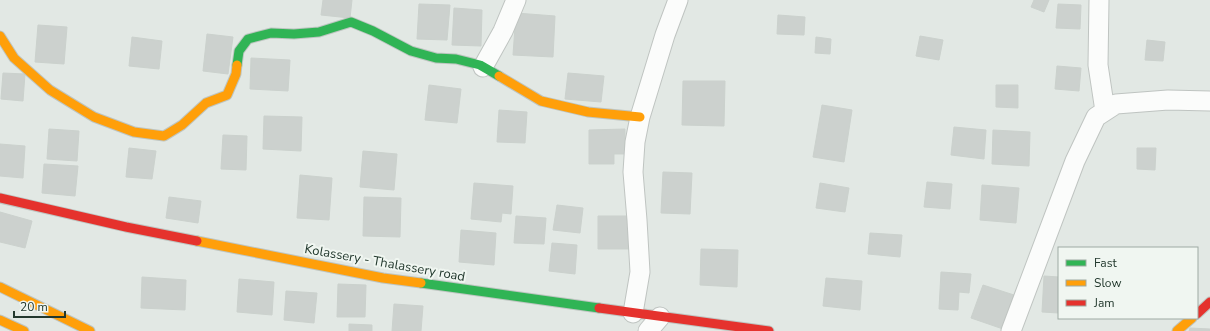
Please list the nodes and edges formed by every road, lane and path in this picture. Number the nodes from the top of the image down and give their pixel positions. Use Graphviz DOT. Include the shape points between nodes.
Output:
graph roads {
  1 [pos="516,0"];
  2 [pos="678,0"];
  3 [pos="1099,0"];
  4 [pos="0,36"];
  5 [pos="483,67"];
  6 [pos="1210,101"];
  7 [pos="1106,111"];
  8 [pos="640,117"];
  9 [pos="0,198"];
  10 [pos="0,287"];
  11 [pos="1210,302"];
  12 [pos="632,313"];
  13 [pos="1198,313"];
  14 [pos="660,317"];
  15 [pos="1191,319"];
  16 [pos="0,320"];
  17 [pos="24,331"];
  18 [pos="90,331"];
  19 [pos="648,331"];
  20 [pos="770,331"];
  21 [pos="1011,331"];
  22 [pos="1177,331"];
  1 -- 5 [label="street" via="504,31"];
  2 -- 8 [label="street"];
  3 -- 7 [label="street" via="1098,65"];
  4 -- 5 [label="main road" via="14,58 50,90 94,117 134,132 164,136 182,125 206,103 227,95 236,74 239,51 248,39 271,33 319,32 351,22 412,51"];
  5 -- 8 [label="main road" via="541,101 588,112"];
  6 -- 7 [label="street" via="1168,100 1116,104"];
  7 -- 21 [label="street" via="1096,117 1075,161"];
  8 -- 12 [label="street" via="633,172 640,272"];
  9 -- 12 [label="main road, Kolassery - Thalassery road" via="126,227 383,278"];
  10 -- 18 [label="main road"];
  11 -- 13 [label="main road"];
  12 -- 14 [label="main road, Kolassery - Thalassery road"];
  14 -- 19 [label="street"];
  14 -- 20 [label="main road, Kolassery - Thalassery road"];
  15 -- 22 [label="main road"];
  16 -- 17 [label="main road"];
}
